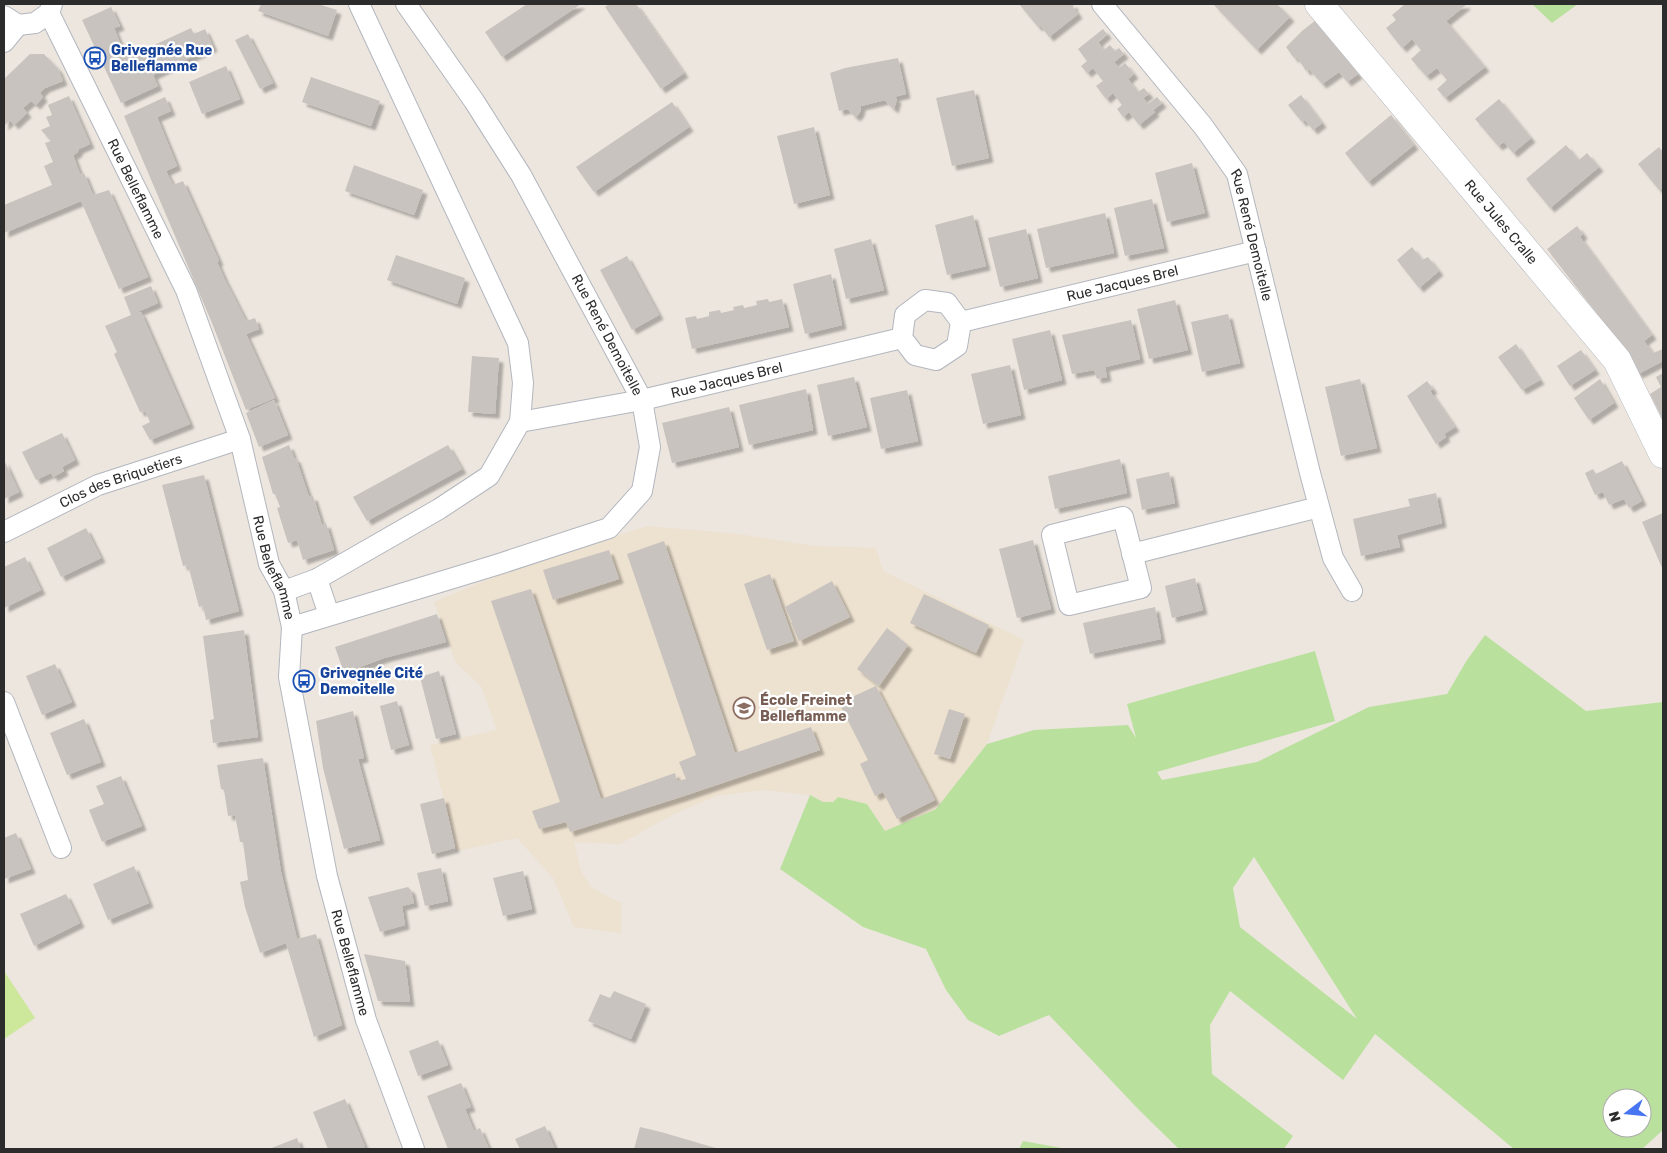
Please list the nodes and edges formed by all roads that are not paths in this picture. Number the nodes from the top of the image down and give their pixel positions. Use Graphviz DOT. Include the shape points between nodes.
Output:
graph roads {
  1 [pos="359,4"];
  2 [pos="406,4"];
  3 [pos="1102,4"];
  4 [pos="1318,4"];
  5 [pos="50,8"];
  6 [pos="11,20"];
  7 [pos="4,42"];
  8 [pos="1256,251"];
  9 [pos="961,322"];
  10 [pos="902,338"];
  11 [pos="642,400"];
  12 [pos="520,422"];
  13 [pos="240,439"];
  14 [pos="1663,454"];
  15 [pos="1319,508"];
  16 [pos="4,532"];
  17 [pos="1132,554"];
  18 [pos="318,579"];
  19 [pos="284,590"];
  20 [pos="1352,591"];
  21 [pos="329,615"];
  22 [pos="292,627"];
  23 [pos="4,702"];
  24 [pos="61,848"];
  25 [pos="414,1149"];
  1 -- 12 [label="street" via="518,343 523,382"];
  2 -- 11 [label="street, Rue René Demoitelle" via="521,175"];
  3 -- 8 [label="street, Rue René Demoitelle" via="1203,126 1237,174"];
  4 -- 14 [label="street, Rue Jules Cralle" via="1616,360"];
  5 -- 6 [label="street" via="35,23"];
  5 -- 13 [label="street, Rue Belleflamme" via="186,290"];
  6 -- 7 [label="street"];
  8 -- 9 [label="street, Rue Jacques Brel"];
  8 -- 15 [label="street, Rue René Demoitelle"];
  9 -- 10 [label="street" via="957,346 936,360 915,356"];
  9 -- 10 [label="street" via="947,303 925,300 905,315"];
  10 -- 11 [label="street, Rue Jacques Brel"];
  11 -- 12 [label="street, Rue Jacques Brel"];
  11 -- 21 [label="street, Rue René Demoitelle" via="650,447 642,491 609,528"];
  12 -- 18 [label="street" via="489,476"];
  13 -- 16 [label="street, Clos des Briquetiers" via="98,485"];
  13 -- 19 [label="street, Rue Belleflamme" via="269,564"];
  15 -- 17 [label="street"];
  15 -- 20 [label="street, Rue René Demoitelle" via="1333,558"];
  17 -- 17 [label="street" via="1141,588 1069,605 1052,535 1123,517"];
  18 -- 19 [label="street"];
  18 -- 21 [label="street"];
  19 -- 22 [label="street, Rue Belleflamme"];
  21 -- 22 [label="street, Rue René Demoitelle"];
  22 -- 25 [label="street, Rue Belleflamme" via="289,677 327,876 366,1020"];
  23 -- 24 [label="street"];
}
